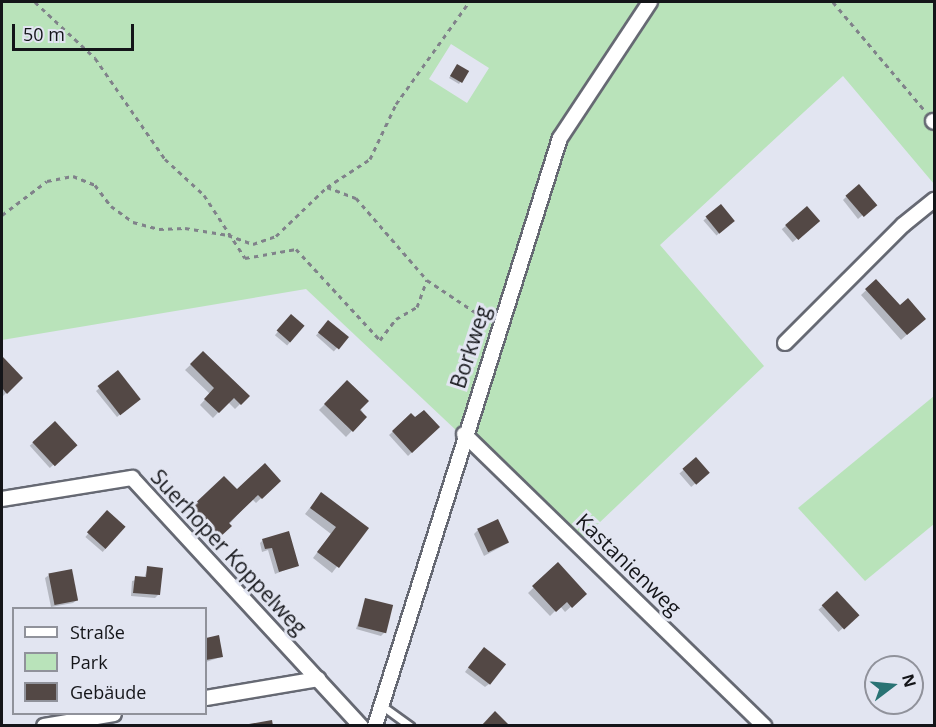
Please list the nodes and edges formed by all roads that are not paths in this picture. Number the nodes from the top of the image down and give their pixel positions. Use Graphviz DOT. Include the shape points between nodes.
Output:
graph roads {
  1 [pos="650,2"];
  2 [pos="934,200"];
  3 [pos="784,343"];
  4 [pos="464,434"];
  5 [pos="2,499"];
  6 [pos="318,679"];
  7 [pos="207,698"];
  8 [pos="381,705"];
  9 [pos="108,715"];
  10 [pos="44,726"];
  11 [pos="361,726"];
  12 [pos="375,726"];
  13 [pos="410,726"];
  14 [pos="764,726"];
  1 -- 4 [label="street, Borkweg" via="560,138"];
  2 -- 3 [label="street" via="903,225"];
  4 -- 8 [label="street, Borkweg"];
  4 -- 14 [label="street, Kastanienweg"];
  5 -- 6 [label="street, Suerhoper Koppelweg" via="132,478"];
  6 -- 7 [label="street"];
  6 -- 11 [label="street, Suerhoper Koppelweg"];
  8 -- 12 [label="street, Borkweg"];
  8 -- 13 [label="lane"];
  9 -- 10 [label="street"];
}
